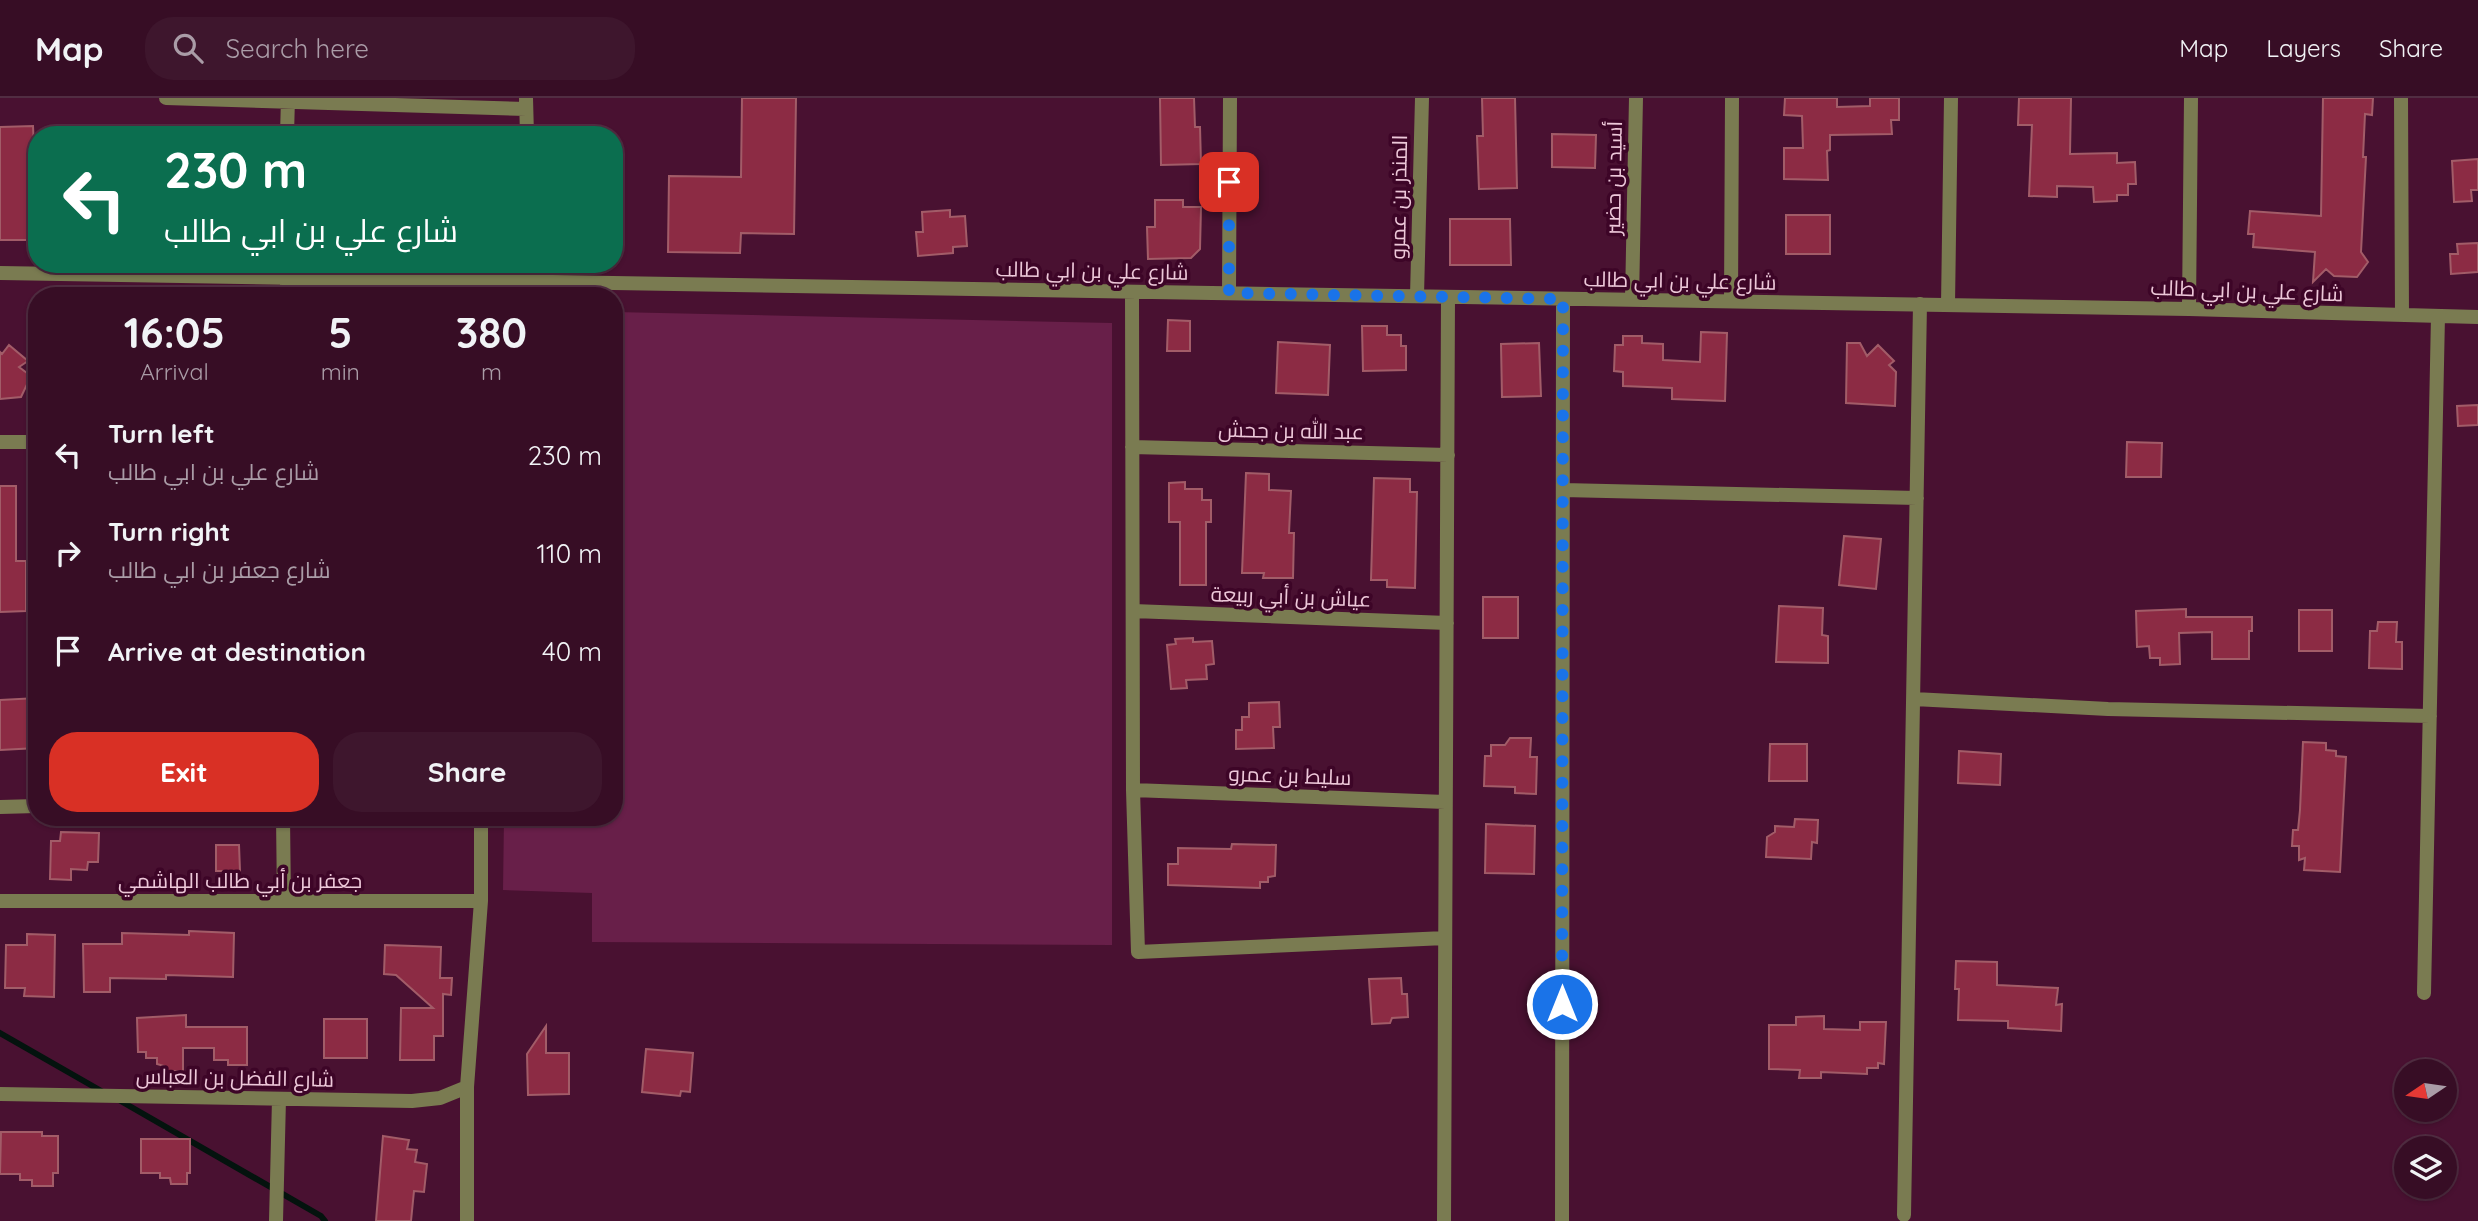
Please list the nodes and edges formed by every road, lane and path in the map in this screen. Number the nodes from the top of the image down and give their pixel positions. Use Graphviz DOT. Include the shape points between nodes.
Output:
graph roads {
  1 [pos="166,98"];
  2 [pos="1230,98"];
  3 [pos="1422,98"];
  4 [pos="1636,98"];
  5 [pos="1732,98"];
  6 [pos="1951,98"];
  7 [pos="2191,98"];
  8 [pos="2401,98"];
  9 [pos="288,100"];
  10 [pos="526,104"];
  11 [pos="288,126"];
  12 [pos="527,126"];
  13 [pos="0,273"];
  14 [pos="28,273"];
  15 [pos="310,273"];
  16 [pos="528,273"];
  17 [pos="529,282"];
  18 [pos="472,287"];
  19 [pos="492,287"];
  20 [pos="1132,292"];
  21 [pos="1229,293"];
  22 [pos="1417,296"];
  23 [pos="1448,297"];
  24 [pos="1563,299"];
  25 [pos="1632,300"];
  26 [pos="1731,302"];
  27 [pos="1920,304"];
  28 [pos="1948,305"];
  29 [pos="2189,309"];
  30 [pos="2402,315"];
  31 [pos="2438,316"];
  32 [pos="2478,317"];
  33 [pos="0,442"];
  34 [pos="28,442"];
  35 [pos="1132,447"];
  36 [pos="1448,455"];
  37 [pos="1563,490"];
  38 [pos="1917,498"];
  39 [pos="1133,611"];
  40 [pos="1447,623"];
  41 [pos="1914,699"];
  42 [pos="2430,716"];
  43 [pos="1133,790"];
  44 [pos="1445,802"];
  45 [pos="28,806"];
  46 [pos="0,807"];
  47 [pos="283,826"];
  48 [pos="481,826"];
  49 [pos="0,901"];
  50 [pos="284,901"];
  51 [pos="481,901"];
  52 [pos="1446,939"];
  53 [pos="2424,992"];
  54 [pos="467,1087"];
  55 [pos="0,1094"];
  56 [pos="279,1099"];
  57 [pos="1904,1215"];
  58 [pos="276,1221"];
  59 [pos="467,1221"];
  60 [pos="1444,1221"];
  61 [pos="1562,1221"];
  1 -- 9 [label="street"];
  2 -- 21 [label="street"];
  3 -- 22 [label="street, المنذر بن عمرو"];
  4 -- 25 [label="street, أسيد بن حضير"];
  5 -- 26 [label="street"];
  6 -- 28 [label="street"];
  7 -- 29 [label="street"];
  8 -- 30 [label="street"];
  9 -- 10 [label="street"];
  9 -- 11 [label="street"];
  10 -- 12 [label="street"];
  13 -- 14 [label="street, شارع علي بن ابي طالب"];
  15 -- 18 [label="street, شارع علي بن ابي طالب"];
  16 -- 17 [label="street"];
  17 -- 19 [label="street, شارع علي بن ابي طالب"];
  17 -- 20 [label="street, شارع علي بن ابي طالب"];
  20 -- 21 [label="street, شارع علي بن ابي طالب"];
  20 -- 35 [label="street"];
  21 -- 22 [label="street, شارع علي بن ابي طالب"];
  22 -- 23 [label="street, شارع علي بن ابي طالب"];
  23 -- 24 [label="street, شارع علي بن ابي طالب"];
  23 -- 36 [label="street"];
  24 -- 25 [label="street, شارع علي بن ابي طالب"];
  24 -- 37 [label="street"];
  25 -- 26 [label="street, شارع علي بن ابي طالب"];
  26 -- 27 [label="street, شارع علي بن ابي طالب"];
  27 -- 28 [label="street, شارع علي بن ابي طالب"];
  27 -- 38 [label="street"];
  28 -- 29 [label="street, شارع علي بن ابي طالب"];
  29 -- 30 [label="street, شارع علي بن ابي طالب"];
  30 -- 31 [label="street, شارع علي بن ابي طالب"];
  31 -- 32 [label="street, شارع علي بن ابي طالب"];
  31 -- 42 [label="street"];
  33 -- 34 [label="street"];
  35 -- 36 [label="street, عبد الله بن جحش"];
  35 -- 39 [label="street"];
  36 -- 40 [label="street"];
  37 -- 38 [label="street"];
  37 -- 61 [label="street"];
  38 -- 41 [label="street"];
  39 -- 40 [label="street, عياش بن أبي ربيعة"];
  39 -- 43 [label="street"];
  40 -- 44 [label="street"];
  41 -- 42 [label="street" via="2108,709"];
  41 -- 57 [label="street"];
  42 -- 53 [label="street"];
  43 -- 44 [label="street, سليط بن عمرو"];
  43 -- 52 [label="street" via="1138,953"];
  44 -- 52 [label="street"];
  45 -- 46 [label="street"];
  47 -- 50 [label="street"];
  48 -- 51 [label="street"];
  49 -- 50 [label="street, جعفر بن أبي طالب الهاشمي"];
  50 -- 51 [label="street, جعفر بن أبي طالب الهاشمي"];
  51 -- 54 [label="street"];
  52 -- 60 [label="street"];
  54 -- 56 [label="street, شارع الفضل بن العباس" via="440,1098 412,1101"];
  54 -- 59 [label="street"];
  55 -- 56 [label="street, شارع الفضل بن العباس"];
  56 -- 58 [label="street"];
}
